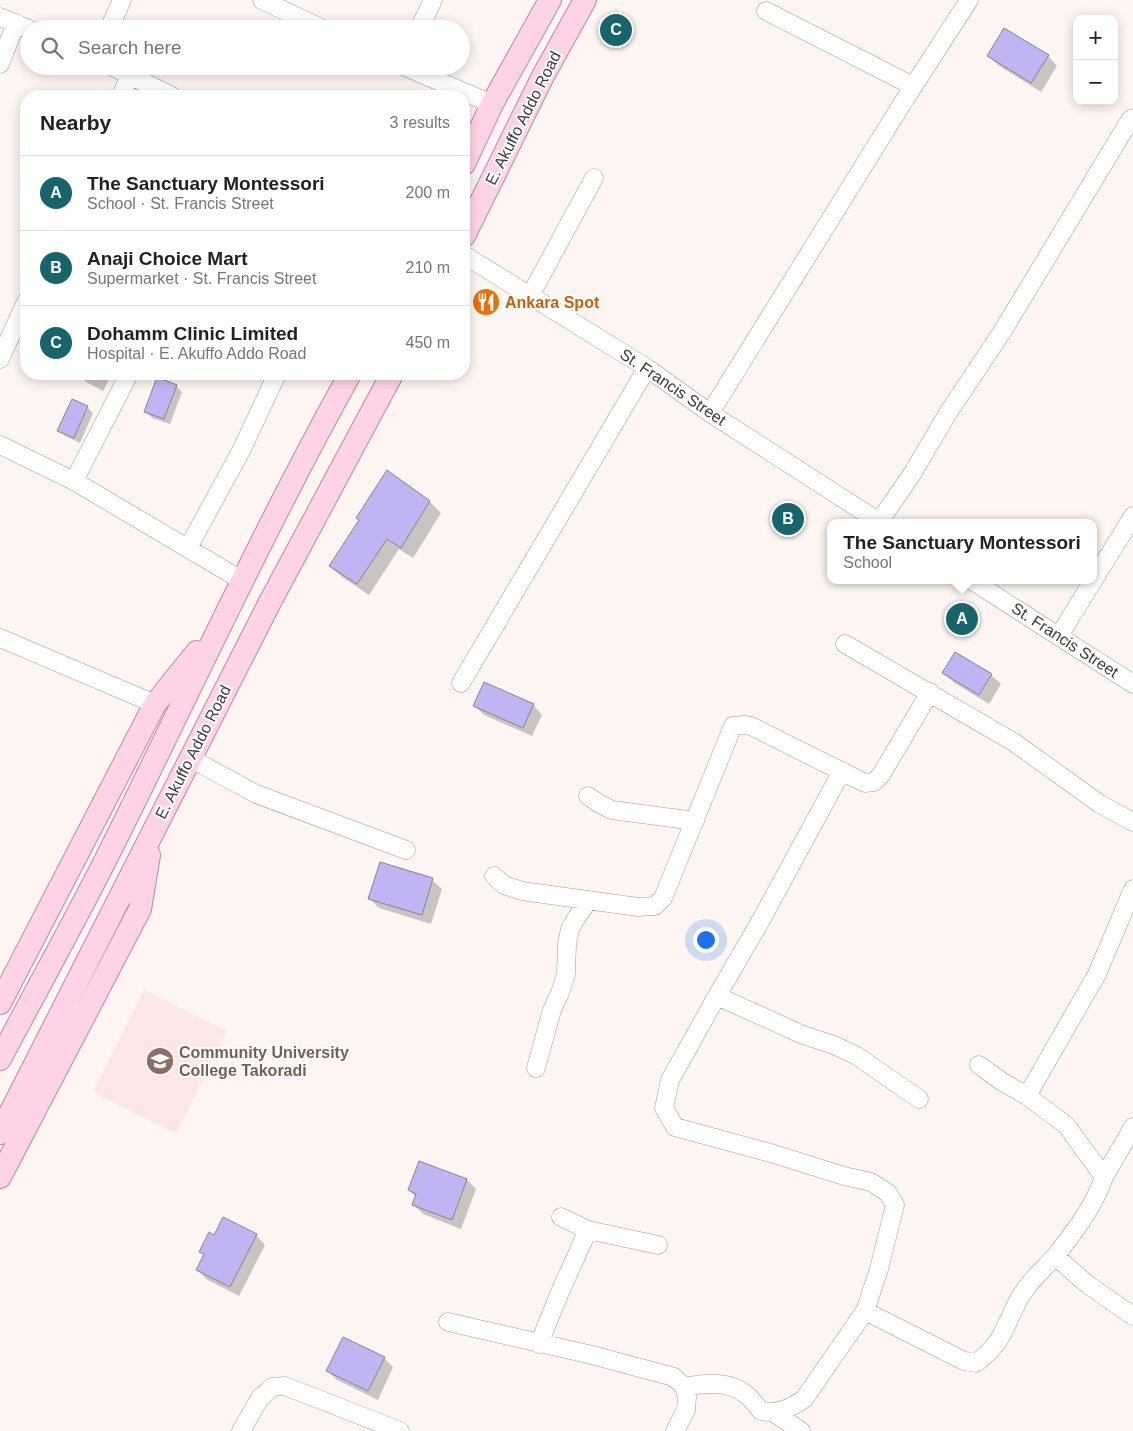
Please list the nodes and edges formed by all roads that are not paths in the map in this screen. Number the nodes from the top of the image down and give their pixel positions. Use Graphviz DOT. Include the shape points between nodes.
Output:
graph roads {
  1 [pos="122,0"];
  2 [pos="262,0"];
  3 [pos="432,0"];
  4 [pos="550,0"];
  5 [pos="585,0"];
  6 [pos="969,0"];
  7 [pos="286,5"];
  8 [pos="766,11"];
  9 [pos="113,20"];
  10 [pos="309,20"];
  11 [pos="423,20"];
  12 [pos="15,23"];
  13 [pos="0,64"];
  14 [pos="130,75"];
  15 [pos="424,75"];
  16 [pos="913,86"];
  17 [pos="124,90"];
  18 [pos="160,90"];
  19 [pos="459,90"];
  20 [pos="470,95"];
  21 [pos="492,104"];
  22 [pos="1133,118"];
  23 [pos="470,151"];
  24 [pos="594,178"];
  25 [pos="470,224"];
  26 [pos="470,259"];
  27 [pos="530,296"];
  28 [pos="20,315"];
  29 [pos="0,359"];
  30 [pos="647,368"];
  31 [pos="125,380"];
  32 [pos="274,380"];
  33 [pos="347,380"];
  34 [pos="389,380"];
  35 [pos="710,413"];
  36 [pos="0,445"];
  37 [pos="74,481"];
  38 [pos="1133,516"];
  39 [pos="875,519"];
  40 [pos="882,519"];
  41 [pos="188,548"];
  42 [pos="1097,574"];
  43 [pos="243,581"];
  44 [pos="977,584"];
  45 [pos="1091,584"];
  46 [pos="222,622"];
  47 [pos="1059,636"];
  48 [pos="0,638"];
  49 [pos="845,644"];
  50 [pos="461,683"];
  51 [pos="1133,684"];
  52 [pos="930,692"];
  53 [pos="155,704"];
  54 [pos="190,758"];
  55 [pos="842,771"];
  56 [pos="588,796"];
  57 [pos="695,821"];
  58 [pos="1133,822"];
  59 [pos="153,831"];
  60 [pos="406,850"];
  61 [pos="494,876"];
  62 [pos="1133,889"];
  63 [pos="588,901"];
  64 [pos="717,996"];
  65 [pos="0,1003"];
  66 [pos="0,1059"];
  67 [pos="979,1065"];
  68 [pos="536,1068"];
  69 [pos="1027,1096"];
  70 [pos="919,1099"];
  71 [pos="1133,1127"];
  72 [pos="0,1133"];
  73 [pos="0,1177"];
  74 [pos="1104,1177"];
  75 [pos="561,1217"];
  76 [pos="588,1230"];
  77 [pos="658,1245"];
  78 [pos="1055,1256"];
  79 [pos="864,1311"];
  80 [pos="1133,1316"];
  81 [pos="448,1322"];
  82 [pos="539,1344"];
  83 [pos="684,1387"];
  84 [pos="774,1413"];
  85 [pos="393,1429"];
  86 [pos="241,1431"];
  87 [pos="676,1431"];
  88 [pos="801,1431"];
  1 -- 9 [label="street"];
  2 -- 7 [label="street"];
  3 -- 11 [label="street"];
  4 -- 21 [label="main road, E. Akuffo Addo Road"];
  5 -- 25 [label="main road, E. Akuffo Addo Road" via="543,76"];
  6 -- 16 [label="street"];
  7 -- 10 [label="street"];
  8 -- 16 [label="street"];
  12 -- 13 [label="street"];
  14 -- 17 [label="street"];
  14 -- 18 [label="street"];
  15 -- 19 [label="street"];
  16 -- 35 [label="street"];
  20 -- 21 [label="street"];
  21 -- 23 [label="main road, E. Akuffo Addo Road"];
  22 -- 40 [label="street" via="1002,332"];
  24 -- 27 [label="street"];
  26 -- 27 [label="street, St. Francis Street"];
  27 -- 30 [label="street, St. Francis Street"];
  28 -- 29 [label="street"];
  30 -- 35 [label="street, St. Francis Street"];
  30 -- 50 [label="street"];
  31 -- 37 [label="street"];
  32 -- 41 [label="street" via="242,449"];
  33 -- 43 [label="main road, E. Akuffo Addo Road"];
  34 -- 54 [label="main road, E. Akuffo Addo Road"];
  35 -- 39 [label="street, St. Francis Street"];
  36 -- 37 [label="street"];
  37 -- 41 [label="street"];
  38 -- 42 [label="street"];
  41 -- 43 [label="street"];
  43 -- 46 [label="main road, E. Akuffo Addo Road"];
  44 -- 47 [label="street, St. Francis Street"];
  45 -- 47 [label="street"];
  46 -- 53 [label="main road"];
  46 -- 66 [label="main road, E. Akuffo Addo Road" via="116,838"];
  47 -- 51 [label="street, St. Francis Street"];
  48 -- 53 [label="street"];
  49 -- 52 [label="street"];
  52 -- 55 [label="street" via="874,782 865,783"];
  52 -- 58 [label="street" via="1015,743 1100,804"];
  53 -- 65 [label="main road"];
  54 -- 59 [label="main road, E. Akuffo Addo Road"];
  54 -- 60 [label="street" via="256,794"];
  55 -- 57 [label="street" via="751,726 733,726"];
  55 -- 64 [label="street"];
  56 -- 57 [label="street" via="612,810"];
  57 -- 63 [label="street" via="663,898 655,906"];
  59 -- 72 [label="main road, E. Akuffo Addo Road"];
  59 -- 73 [label="main road" via="140,909"];
  61 -- 63 [label="street" via="504,885 522,892"];
  62 -- 69 [label="street" via="1097,974"];
  63 -- 68 [label="street" via="570,929 566,974"];
  64 -- 70 [label="street" via="857,1056"];
  64 -- 79 [label="street" via="670,1080 664,1108 675,1127 871,1182 888,1193 895,1205 879,1269"];
  67 -- 69 [label="street"];
  69 -- 74 [label="street" via="1066,1125"];
  71 -- 74 [label="street"];
  74 -- 78 [label="street" via="1094,1200"];
  75 -- 76 [label="street"];
  76 -- 77 [label="street"];
  76 -- 82 [label="street"];
  78 -- 79 [label="street" via="1023,1292 998,1342 976,1363 964,1361"];
  78 -- 80 [label="street" via="1087,1284"];
  79 -- 84 [label="street" via="804,1400"];
  81 -- 82 [label="street"];
  82 -- 83 [label="street" via="674,1377"];
  83 -- 84 [label="street" via="704,1383 726,1385 747,1394 761,1411"];
  83 -- 87 [label="street" via="686,1410"];
  84 -- 88 [label="street"];
  85 -- 86 [label="street" via="285,1386 272,1387 260,1398"];
}
